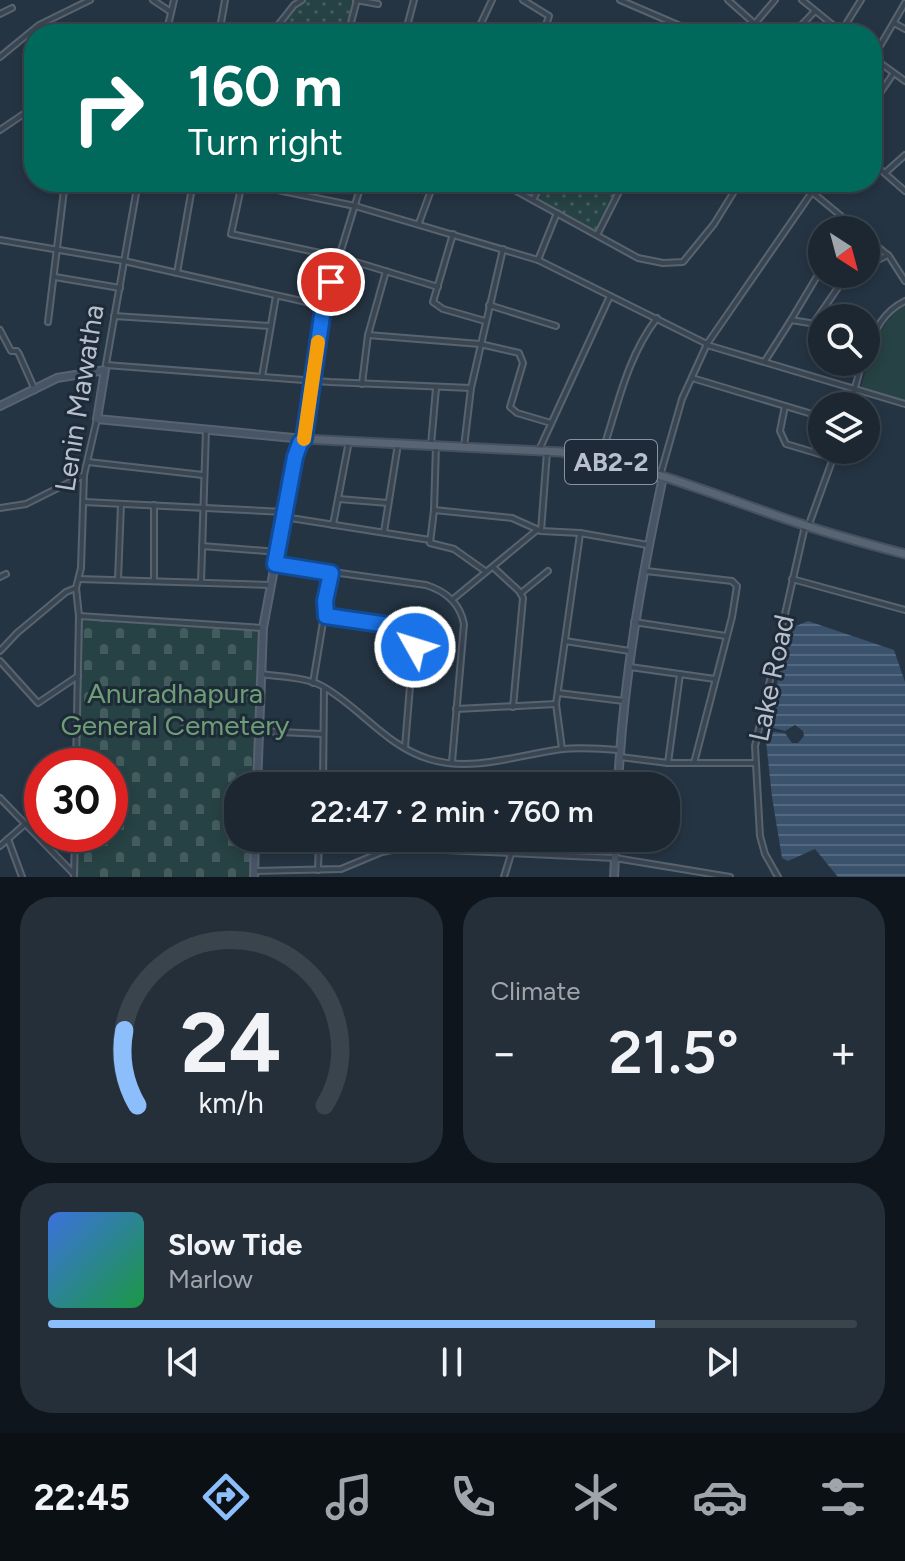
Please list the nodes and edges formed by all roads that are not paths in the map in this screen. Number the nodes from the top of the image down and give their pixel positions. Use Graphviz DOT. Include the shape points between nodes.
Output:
graph roads {
  1 [pos="90,0"];
  2 [pos="153,0"];
  3 [pos="174,0"];
  4 [pos="225,0"];
  5 [pos="302,0"];
  6 [pos="355,0"];
  7 [pos="414,0"];
  8 [pos="492,0"];
  9 [pos="523,0"];
  10 [pos="620,0"];
  11 [pos="728,0"];
  12 [pos="775,0"];
  13 [pos="802,0"];
  14 [pos="861,0"];
  15 [pos="905,3"];
  16 [pos="378,4"];
  17 [pos="12,8"];
  18 [pos="815,11"];
  19 [pos="171,12"];
  20 [pos="0,14"];
  21 [pos="894,23"];
  22 [pos="41,24"];
  23 [pos="168,24"];
  24 [pos="221,24"];
  25 [pos="279,24"];
  26 [pos="350,24"];
  27 [pos="408,24"];
  28 [pos="481,24"];
  29 [pos="546,24"];
  30 [pos="676,24"];
  31 [pos="755,24"];
  32 [pos="803,24"];
  33 [pos="832,24"];
  34 [pos="848,24"];
  35 [pos="905,29"];
  36 [pos="24,37"];
  37 [pos="882,43"];
  38 [pos="0,57"];
  39 [pos="882,65"];
  40 [pos="893,74"];
  41 [pos="905,81"];
  42 [pos="882,90"];
  43 [pos="23,115"];
  44 [pos="0,130"];
  45 [pos="905,155"];
  46 [pos="882,170"];
  47 [pos="885,173"];
  48 [pos="905,191"];
  49 [pos="64,192"];
  50 [pos="136,192"];
  51 [pos="191,192"];
  52 [pos="238,192"];
  53 [pos="288,192"];
  54 [pos="359,192"];
  55 [pos="430,192"];
  56 [pos="518,192"];
  57 [pos="537,192"];
  58 [pos="619,192"];
  59 [pos="734,192"];
  60 [pos="812,192"];
  61 [pos="533,200"];
  62 [pos="355,206"];
  63 [pos="557,213"];
  64 [pos="841,216"];
  65 [pos="419,223"];
  66 [pos="453,234"];
  67 [pos="597,235"];
  68 [pos="0,240"];
  69 [pos="880,248"];
  70 [pos="503,249"];
  71 [pos="58,250"];
  72 [pos="888,255"];
  73 [pos="339,257"];
  74 [pos="880,259"];
  75 [pos="538,260"];
  76 [pos="124,261"];
  77 [pos="386,271"];
  78 [pos="177,273"];
  79 [pos="55,277"];
  80 [pos="905,281"];
  81 [pos="438,287"];
  82 [pos="120,288"];
  83 [pos="810,288"];
  84 [pos="276,296"];
  85 [pos="610,296"];
  86 [pos="905,301"];
  87 [pos="489,305"];
  88 [pos="324,306"];
  89 [pos="114,316"];
  90 [pos="657,318"];
  91 [pos="791,320"];
  92 [pos="880,320"];
  93 [pos="485,321"];
  94 [pos="48,322"];
  95 [pos="808,323"];
  96 [pos="270,326"];
  97 [pos="556,326"];
  98 [pos="0,330"];
  99 [pos="368,335"];
  100 [pos="480,344"];
  101 [pos="707,344"];
  102 [pos="765,361"];
  103 [pos="106,368"];
  104 [pos="859,376"];
  105 [pos="262,377"];
  106 [pos="692,378"];
  107 [pos="314,379"];
  108 [pos="362,384"];
  109 [pos="436,388"];
  110 [pos="471,388"];
  111 [pos="35,390"];
  112 [pos="855,391"];
  113 [pos="1,403"];
  114 [pos="905,404"];
  115 [pos="785,406"];
  116 [pos="808,413"];
  117 [pos="97,419"];
  118 [pos="551,423"];
  119 [pos="206,430"];
  120 [pos="304,439"];
  121 [pos="349,441"];
  122 [pos="398,444"];
  123 [pos="434,445"];
  124 [pos="464,447"];
  125 [pos="542,451"];
  126 [pos="808,451"];
  127 [pos="600,459"];
  128 [pos="88,462"];
  129 [pos="831,464"];
  130 [pos="84,475"];
  131 [pos="203,475"];
  132 [pos="661,476"];
  133 [pos="339,499"];
  134 [pos="84,502"];
  135 [pos="388,503"];
  136 [pos="121,504"];
  137 [pos="154,505"];
  138 [pos="0,508"];
  139 [pos="202,508"];
  140 [pos="434,510"];
  141 [pos="285,515"];
  142 [pos="333,525"];
  143 [pos="807,526"];
  144 [pos="539,531"];
  145 [pos="383,533"];
  146 [pos="580,533"];
  147 [pos="430,540"];
  148 [pos="648,545"];
  149 [pos="202,546"];
  150 [pos="278,552"];
  151 [pos="905,554"];
  152 [pos="275,564"];
  153 [pos="493,567"];
  154 [pos="644,570"];
  155 [pos="485,571"];
  156 [pos="548,571"];
  157 [pos="331,573"];
  158 [pos="6,574"];
  159 [pos="0,577"];
  160 [pos="79,579"];
  161 [pos="792,579"];
  162 [pos="118,580"];
  163 [pos="154,581"];
  164 [pos="201,582"];
  165 [pos="271,585"];
  166 [pos="76,588"];
  167 [pos="521,593"];
  168 [pos="452,600"];
  169 [pos="905,610"];
  170 [pos="79,616"];
  171 [pos="326,616"];
  172 [pos="634,622"];
  173 [pos="263,628"];
  174 [pos="726,636"];
  175 [pos="565,641"];
  176 [pos="0,651"];
  177 [pos="630,651"];
  178 [pos="0,661"];
  179 [pos="628,667"];
  180 [pos="262,674"];
  181 [pos="680,674"];
  182 [pos="78,676"];
  183 [pos="715,679"];
  184 [pos="313,683"];
  185 [pos="324,688"];
  186 [pos="558,693"];
  187 [pos="624,701"];
  188 [pos="556,704"];
  189 [pos="513,707"];
  190 [pos="456,709"];
  191 [pos="259,731"];
  192 [pos="322,734"];
  193 [pos="405,747"];
  194 [pos="76,748"];
  195 [pos="562,749"];
  196 [pos="619,754"];
  197 [pos="452,762"];
  198 [pos="668,763"];
  199 [pos="694,763"];
  200 [pos="755,763"];
  201 [pos="258,772"];
  202 [pos="323,772"];
  203 [pos="618,772"];
  204 [pos="0,798"];
  205 [pos="24,825"];
  206 [pos="8,839"];
  207 [pos="0,846"];
  208 [pos="51,852"];
  209 [pos="75,852"];
  210 [pos="255,852"];
  211 [pos="319,852"];
  212 [pos="615,852"];
  213 [pos="511,854"];
  214 [pos="615,858"];
  215 [pos="341,869"];
  216 [pos="318,870"];
  217 [pos="254,874"];
  218 [pos="74,875"];
  219 [pos="709,875"];
  220 [pos="22,877"];
  221 [pos="335,877"];
  222 [pos="504,877"];
  223 [pos="614,877"];
  224 [pos="730,877"];
  225 [pos="778,877"];
  1 -- 22 [label="street"];
  2 -- 19 [label="street"];
  3 -- 19 [label="street"];
  4 -- 24 [label="street"];
  5 -- 25 [label="street"];
  6 -- 16 [label="street"];
  6 -- 26 [label="street"];
  7 -- 27 [label="street"];
  8 -- 28 [label="street"];
  9 -- 29 [label="street" via="549,16"];
  10 -- 30 [label="street"];
  11 -- 31 [label="street"];
  12 -- 31 [label="street"];
  13 -- 18 [label="street"];
  14 -- 34 [label="street"];
  15 -- 21 [label="street"];
  17 -- 20 [label="street"];
  18 -- 32 [label="street"];
  18 -- 33 [label="street"];
  19 -- 23 [label="street"];
  21 -- 35 [label="street"];
  21 -- 37 [label="street"];
  36 -- 38 [label="street"];
  39 -- 40 [label="street"];
  40 -- 41 [label="street"];
  40 -- 42 [label="street"];
  43 -- 44 [label="street"];
  45 -- 47 [label="street"];
  46 -- 47 [label="street"];
  47 -- 48 [label="street"];
  49 -- 71 [label="street"];
  50 -- 76 [label="street, Lenin Mawatha"];
  51 -- 78 [label="street"];
  52 -- 73 [label="street" via="231,234"];
  53 -- 62 [label="street"];
  54 -- 62 [label="street"];
  55 -- 65 [label="street"];
  56 -- 61 [label="street"];
  57 -- 61 [label="street"];
  58 -- 67 [label="street"];
  59 -- 67 [label="street" via="683,262 638,258"];
  60 -- 64 [label="street"];
  60 -- 101 [label="street"];
  61 -- 63 [label="street"];
  62 -- 65 [label="street"];
  62 -- 73 [label="street"];
  63 -- 67 [label="street"];
  63 -- 75 [label="street"];
  65 -- 66 [label="street"];
  66 -- 70 [label="street"];
  66 -- 81 [label="street"];
  68 -- 71 [label="street"];
  69 -- 72 [label="street"];
  70 -- 75 [label="street"];
  70 -- 87 [label="street"];
  71 -- 76 [label="street"];
  71 -- 79 [label="street"];
  72 -- 74 [label="street"];
  72 -- 80 [label="street"];
  73 -- 77 [label="street"];
  73 -- 88 [label="street"];
  75 -- 85 [label="street"];
  76 -- 78 [label="street"];
  76 -- 82 [label="street, Lenin Mawatha"];
  77 -- 81 [label="street"];
  77 -- 99 [label="street"];
  78 -- 84 [label="street"];
  79 -- 82 [label="street"];
  79 -- 94 [label="street"];
  81 -- 93 [label="street" via="433,302"];
  82 -- 89 [label="street, Lenin Mawatha"];
  83 -- 91 [label="street"];
  84 -- 88 [label="street"];
  84 -- 96 [label="street"];
  85 -- 90 [label="street"];
  85 -- 118 [label="street"];
  86 -- 92 [label="street"];
  87 -- 93 [label="street"];
  87 -- 97 [label="street"];
  88 -- 107 [label="street"];
  89 -- 96 [label="street"];
  89 -- 103 [label="street, Lenin Mawatha"];
  90 -- 101 [label="street"];
  90 -- 127 [label="street" via="624,377"];
  91 -- 95 [label="street"];
  91 -- 102 [label="street"];
  93 -- 100 [label="street"];
  96 -- 105 [label="street"];
  98 -- 111 [label="street" via="11,351 19,354"];
  99 -- 100 [label="street"];
  99 -- 108 [label="street"];
  100 -- 110 [label="street"];
  100 -- 118 [label="street" via="519,353 523,363 510,407"];
  101 -- 102 [label="street"];
  101 -- 106 [label="street"];
  102 -- 112 [label="street"];
  103 -- 105 [label="street"];
  103 -- 111 [label="main road" via="57,378"];
  103 -- 117 [label="main road, Lenin Mawatha"];
  104 -- 112 [label="street"];
  105 -- 107 [label="street"];
  106 -- 115 [label="street"];
  106 -- 132 [label="street"];
  107 -- 108 [label="street"];
  107 -- 120 [label="street"];
  108 -- 109 [label="street"];
  109 -- 110 [label="street"];
  109 -- 123 [label="street"];
  110 -- 124 [label="street"];
  111 -- 113 [label="main road"];
  112 -- 114 [label="street"];
  115 -- 116 [label="street"];
  115 -- 126 [label="street" via="780,431 786,444"];
  117 -- 119 [label="main road"];
  117 -- 128 [label="street, Lenin Mawatha"];
  118 -- 125 [label="street"];
  119 -- 120 [label="main road"];
  119 -- 131 [label="street"];
  120 -- 121 [label="main road, AB2-2"];
  120 -- 141 [label="main road"];
  121 -- 122 [label="main road, AB2-2"];
  121 -- 133 [label="street"];
  122 -- 123 [label="main road, AB2-2"];
  122 -- 135 [label="street"];
  123 -- 124 [label="main road, AB2-2"];
  123 -- 140 [label="street"];
  124 -- 125 [label="main road, AB2-2"];
  125 -- 127 [label="main road, AB2-2"];
  125 -- 144 [label="street"];
  127 -- 132 [label="main road, AB2-2"];
  128 -- 130 [label="street, Lenin Mawatha"];
  128 -- 131 [label="street"];
  129 -- 143 [label="street, Lake Road"];
  130 -- 134 [label="street, Lenin Mawatha"];
  130 -- 138 [label="street" via="26,504"];
  131 -- 139 [label="street"];
  132 -- 143 [label="main road, AB2-2"];
  132 -- 148 [label="main road"];
  133 -- 135 [label="street"];
  133 -- 142 [label="street"];
  134 -- 136 [label="street"];
  134 -- 160 [label="street, Lenin Mawatha"];
  135 -- 145 [label="street"];
  136 -- 137 [label="street"];
  136 -- 162 [label="street"];
  137 -- 139 [label="street"];
  137 -- 163 [label="street"];
  139 -- 141 [label="street"];
  139 -- 149 [label="street"];
  140 -- 144 [label="street" via="512,518"];
  140 -- 147 [label="street"];
  141 -- 142 [label="street"];
  141 -- 150 [label="main road"];
  142 -- 145 [label="street"];
  143 -- 151 [label="main road, AB2-2"];
  143 -- 161 [label="street, Lake Road"];
  144 -- 146 [label="street"];
  144 -- 153 [label="street"];
  145 -- 147 [label="street"];
  146 -- 148 [label="street"];
  146 -- 175 [label="street"];
  147 -- 155 [label="street"];
  148 -- 154 [label="main road"];
  149 -- 150 [label="street"];
  149 -- 164 [label="street"];
  150 -- 152 [label="main road"];
  152 -- 157 [label="street"];
  152 -- 165 [label="main road"];
  153 -- 155 [label="street"];
  153 -- 167 [label="street"];
  154 -- 172 [label="main road"];
  154 -- 174 [label="street" via="736,582"];
  155 -- 168 [label="street"];
  156 -- 167 [label="street"];
  157 -- 168 [label="street" via="426,585"];
  157 -- 171 [label="street"];
  158 -- 159 [label="street"];
  160 -- 162 [label="street"];
  160 -- 166 [label="street, Lenin Mawatha"];
  161 -- 169 [label="street"];
  161 -- 200 [label="street, Lake Road"];
  162 -- 163 [label="street"];
  163 -- 164 [label="street"];
  164 -- 165 [label="street"];
  165 -- 173 [label="main road"];
  166 -- 170 [label="street, Lenin Mawatha"];
  166 -- 176 [label="street"];
  167 -- 189 [label="street"];
  168 -- 190 [label="street" via="464,624"];
  170 -- 173 [label="street"];
  170 -- 182 [label="street, Lenin Mawatha"];
  171 -- 184 [label="street"];
  171 -- 193 [label="street" via="395,626 414,637"];
  172 -- 174 [label="street"];
  172 -- 177 [label="main road"];
  173 -- 180 [label="main road"];
  174 -- 183 [label="street"];
  175 -- 177 [label="street"];
  175 -- 186 [label="street"];
  177 -- 179 [label="main road"];
  178 -- 182 [label="street" via="38,703"];
  179 -- 181 [label="street"];
  179 -- 187 [label="main road"];
  180 -- 184 [label="street"];
  180 -- 191 [label="main road"];
  181 -- 183 [label="street"];
  181 -- 198 [label="street"];
  182 -- 194 [label="street, Lenin Mawatha"];
  183 -- 199 [label="street"];
  184 -- 185 [label="street"];
  185 -- 192 [label="street"];
  185 -- 193 [label="street"];
  186 -- 187 [label="street"];
  186 -- 188 [label="street"];
  187 -- 196 [label="main road"];
  188 -- 189 [label="street"];
  188 -- 195 [label="street"];
  189 -- 190 [label="street"];
  190 -- 197 [label="street"];
  191 -- 192 [label="street"];
  191 -- 201 [label="main road"];
  192 -- 202 [label="street"];
  193 -- 197 [label="street" via="427,759"];
  195 -- 196 [label="street"];
  195 -- 197 [label="street" via="485,763"];
  196 -- 198 [label="street"];
  196 -- 203 [label="main road"];
  198 -- 199 [label="street"];
  199 -- 200 [label="street"];
  200 -- 225 [label="street, Lake Road" via="760,836"];
  204 -- 205 [label="street"];
  205 -- 206 [label="street"];
  206 -- 207 [label="street"];
  206 -- 220 [label="street"];
  208 -- 218 [label="street"];
  209 -- 218 [label="street"];
  210 -- 217 [label="main road"];
  211 -- 216 [label="street"];
  212 -- 214 [label="main road"];
  213 -- 214 [label="street"];
  213 -- 215 [label="street" via="402,848"];
  213 -- 222 [label="street"];
  214 -- 219 [label="street"];
  214 -- 223 [label="main road"];
  215 -- 216 [label="street"];
  215 -- 221 [label="street"];
  216 -- 217 [label="street"];
  219 -- 224 [label="street"];
}
